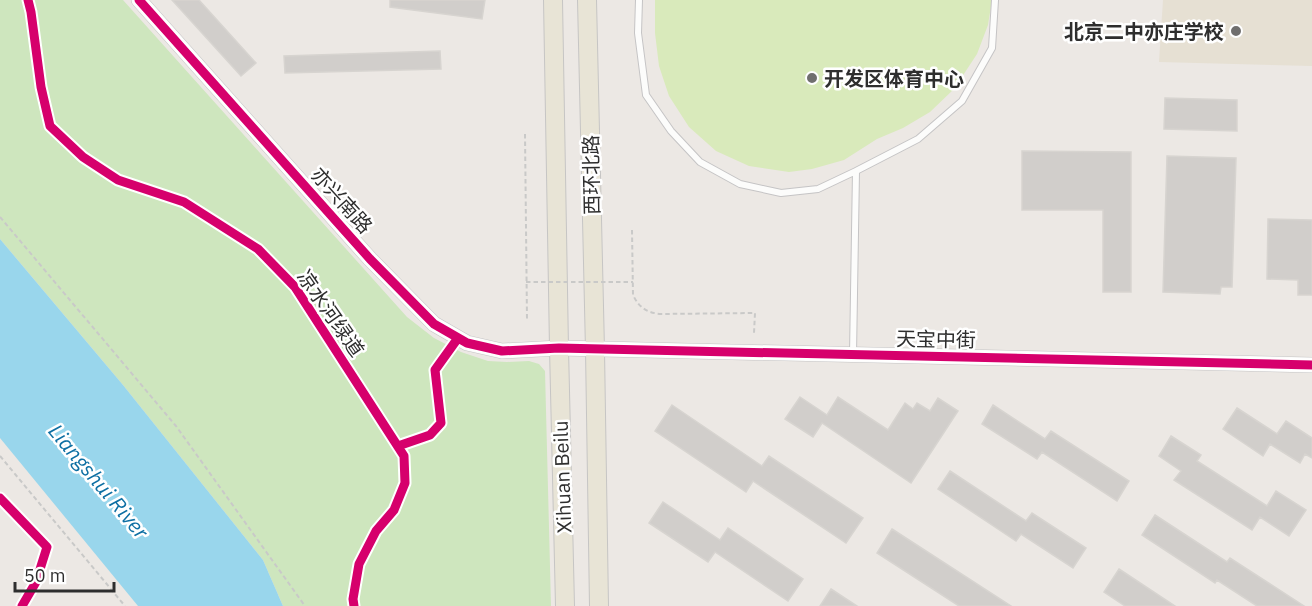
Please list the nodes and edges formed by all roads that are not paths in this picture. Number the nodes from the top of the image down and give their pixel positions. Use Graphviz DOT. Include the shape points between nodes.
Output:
graph roads {
  1 [pos="139,0"];
  2 [pos="553,0"];
  3 [pos="587,0"];
  4 [pos="639,0"];
  5 [pos="995,0"];
  6 [pos="856,171"];
  7 [pos="559,348"];
  8 [pos="595,350"];
  9 [pos="853,355"];
  10 [pos="1312,365"];
  11 [pos="565,606"];
  12 [pos="599,606"];
  1 -- 7 [label="street, 亦兴南路" via="370,259 434,324 467,343 502,351"];
  2 -- 7 [label="main road, 西环北路"];
  3 -- 8 [label="main road, 西环北路"];
  4 -- 6 [label="lane" via="638,33 646,95 671,131 700,162 740,184 781,193 818,189"];
  5 -- 6 [label="lane" via="992,48 962,101 918,139"];
  6 -- 9 [label="lane"];
  7 -- 8 [label="street, 天宝中街"];
  7 -- 11 [label="main road, Xihuan Beilu"];
  8 -- 9 [label="street, 天宝中街"];
  8 -- 12 [label="main road, Xihuan Beilu"];
  9 -- 10 [label="street, 天宝中街"];
}
